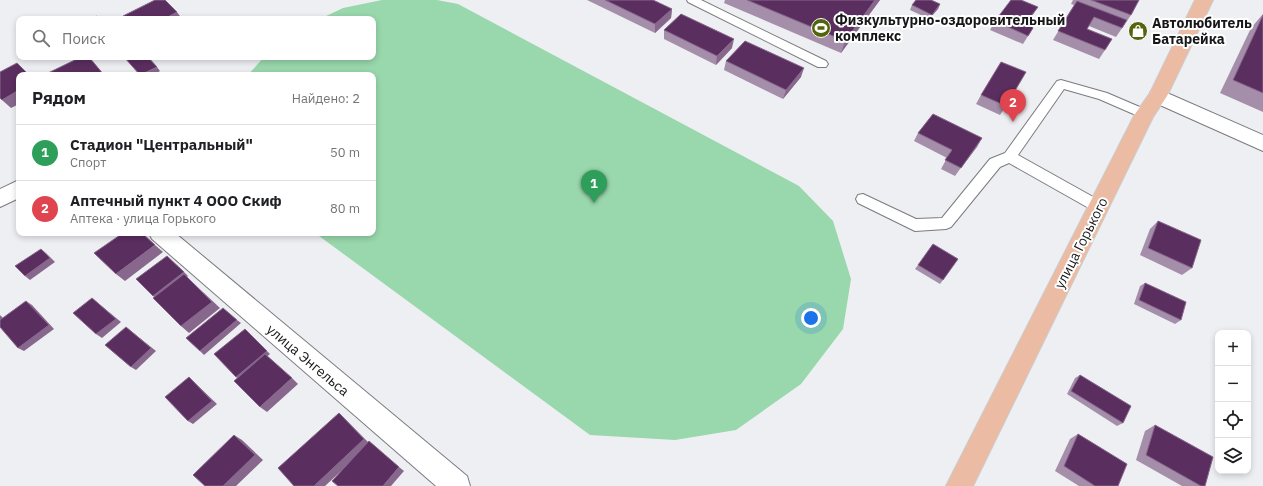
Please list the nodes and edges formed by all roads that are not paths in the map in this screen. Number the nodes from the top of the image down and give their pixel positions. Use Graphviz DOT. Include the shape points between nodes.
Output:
graph roads {
  1 [pos="692,0"];
  2 [pos="1204,0"];
  3 [pos="822,64"];
  4 [pos="1152,105"];
  5 [pos="1263,143"];
  6 [pos="1010,157"];
  7 [pos="863,199"];
  8 [pos="1099,207"];
  9 [pos="164,236"];
  10 [pos="457,486"];
  11 [pos="959,486"];
  1 -- 3 [label="lane"];
  2 -- 4 [label="main road, улица Горького"];
  4 -- 5 [label="street"];
  4 -- 6 [label="lane" via="1103,96 1061,84"];
  4 -- 8 [label="main road, улица Горького"];
  6 -- 7 [label="lane" via="995,163 946,223 915,225"];
  6 -- 8 [label="lane"];
  8 -- 11 [label="main road, улица Горького"];
  9 -- 10 [label="street, улица Энгельса"];
}
